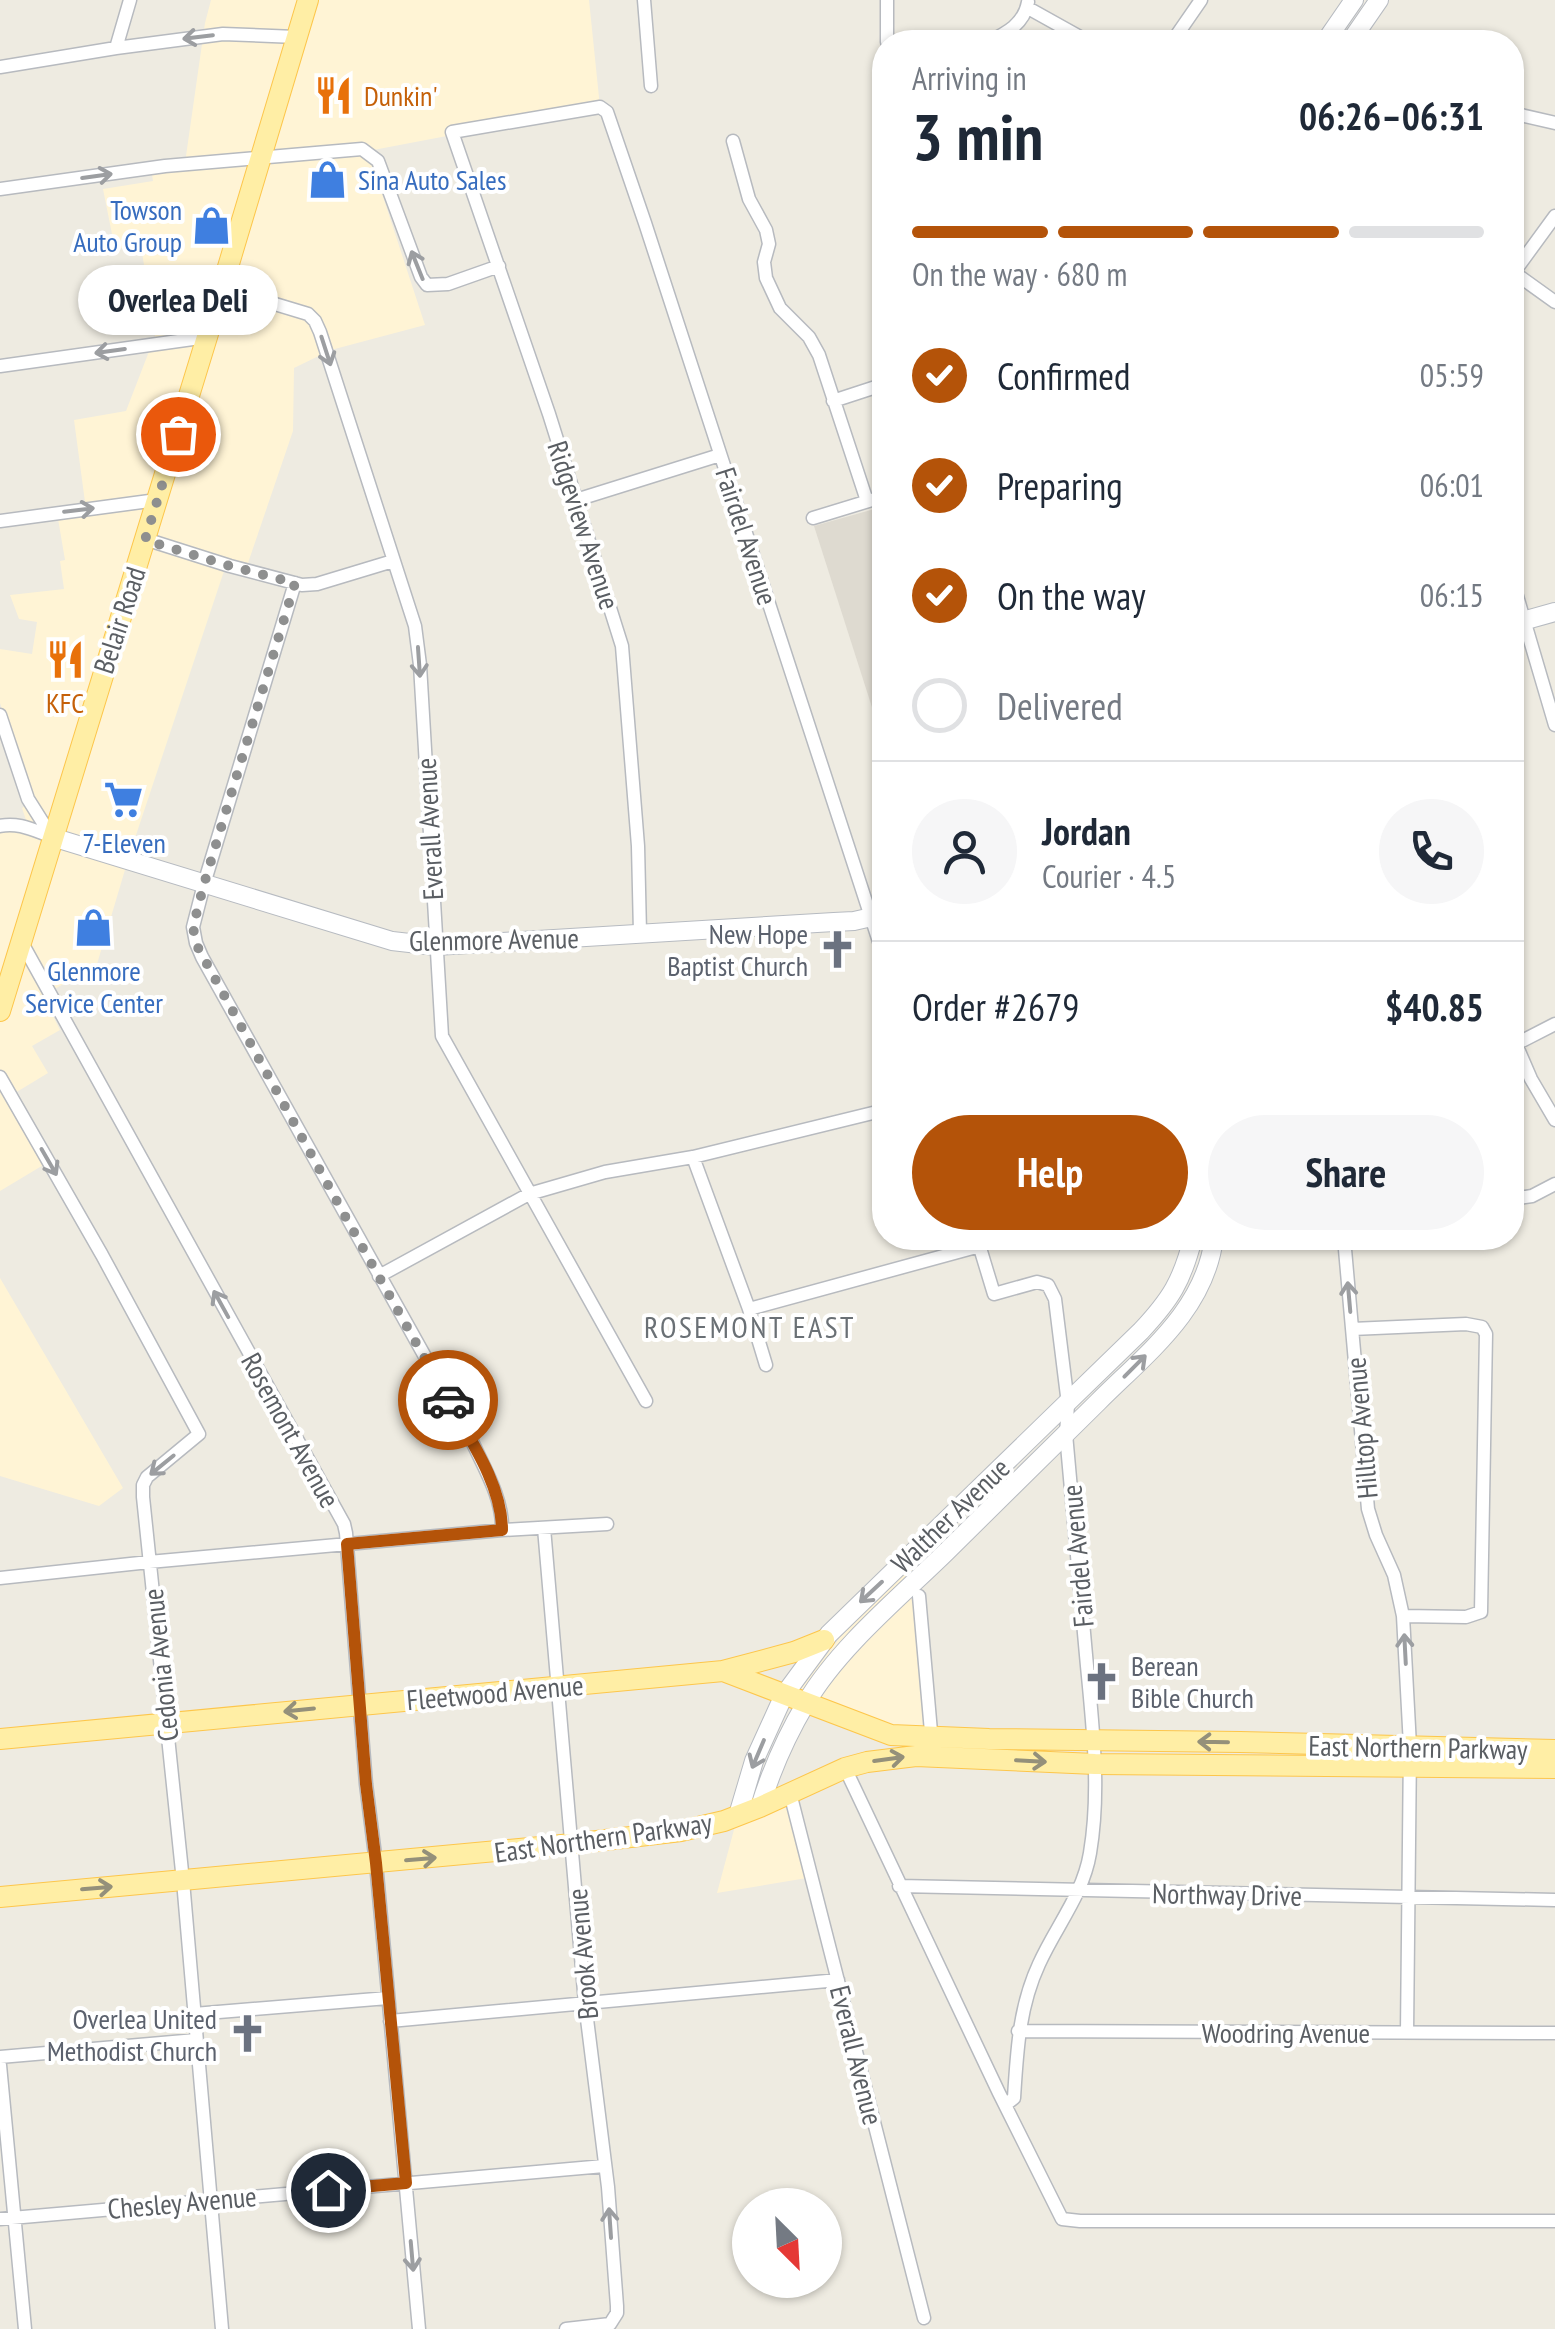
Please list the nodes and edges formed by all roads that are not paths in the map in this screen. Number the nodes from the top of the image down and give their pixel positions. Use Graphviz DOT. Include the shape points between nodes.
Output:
graph roads {
  1 [pos="130,0"];
  2 [pos="308,0"];
  3 [pos="644,0"];
  4 [pos="887,0"];
  5 [pos="1201,0"];
  6 [pos="1354,0"];
  7 [pos="1379,0"];
  8 [pos="1028,4"];
  9 [pos="888,30"];
  10 [pos="1010,30"];
  11 [pos="1070,30"];
  12 [pos="1180,30"];
  13 [pos="1334,30"];
  14 [pos="1358,30"];
  15 [pos="296,38"];
  16 [pos="116,48"];
  17 [pos="0,67"];
  18 [pos="651,86"];
  19 [pos="1524,116"];
  20 [pos="1555,124"];
  21 [pos="452,132"];
  22 [pos="733,142"];
  23 [pos="260,156"];
  24 [pos="0,189"];
  25 [pos="1555,216"];
  26 [pos="1524,258"];
  27 [pos="499,266"];
  28 [pos="1524,281"];
  29 [pos="222,288"];
  30 [pos="1555,302"];
  31 [pos="207,337"];
  32 [pos="0,366"];
  33 [pos="872,388"];
  34 [pos="833,401"];
  35 [pos="720,455"];
  36 [pos="157,500"];
  37 [pos="576,500"];
  38 [pos="872,500"];
  39 [pos="867,501"];
  40 [pos="813,518"];
  41 [pos="0,521"];
  42 [pos="145,540"];
  43 [pos="393,561"];
  44 [pos="295,583"];
  45 [pos="1555,612"];
  46 [pos="1524,620"];
  47 [pos="1524,639"];
  48 [pos="0,715"];
  49 [pos="1555,724"];
  50 [pos="33,809"];
  51 [pos="21,825"];
  52 [pos="0,826"];
  53 [pos="52,837"];
  54 [pos="204,884"];
  55 [pos="872,898"];
  56 [pos="872,917"];
  57 [pos="640,933"];
  58 [pos="22,943"];
  59 [pos="436,946"];
  60 [pos="0,1011"];
  61 [pos="1555,1024"];
  62 [pos="1524,1036"];
  63 [pos="1524,1063"];
  64 [pos="0,1077"];
  65 [pos="872,1113"];
  66 [pos="1555,1120"];
  67 [pos="692,1157"];
  68 [pos="1555,1184"];
  69 [pos="529,1194"];
  70 [pos="1524,1197"];
  71 [pos="951,1250"];
  72 [pos="980,1250"];
  73 [pos="1190,1250"];
  74 [pos="1211,1250"];
  75 [pos="1345,1250"];
  76 [pos="379,1276"];
  77 [pos="750,1310"];
  78 [pos="1352,1329"];
  79 [pos="766,1366"];
  80 [pos="646,1401"];
  81 [pos="1068,1404"];
  82 [pos="1066,1434"];
  83 [pos="606,1524"];
  84 [pos="544,1528"];
  85 [pos="502,1530"];
  86 [pos="347,1544"];
  87 [pos="149,1562"];
  88 [pos="0,1578"];
  89 [pos="920,1596"];
  90 [pos="1403,1616"];
  91 [pos="824,1640"];
  92 [pos="724,1671"];
  93 [pos="556,1688"];
  94 [pos="784,1695"];
  95 [pos="806,1703"];
  96 [pos="361,1704"];
  97 [pos="167,1724"];
  98 [pos="0,1739"];
  99 [pos="1094,1740"];
  100 [pos="1261,1744"];
  101 [pos="933,1747"];
  102 [pos="1555,1750"];
  103 [pos="1410,1756"];
  104 [pos="1095,1764"];
  105 [pos="1259,1766"];
  106 [pos="845,1768"];
  107 [pos="1555,1768"];
  108 [pos="790,1793"];
  109 [pos="760,1807"];
  110 [pos="738,1816"];
  111 [pos="572,1844"];
  112 [pos="376,1863"];
  113 [pos="182,1881"];
  114 [pos="899,1886"];
  115 [pos="1079,1891"];
  116 [pos="0,1897"];
  117 [pos="1408,1898"];
  118 [pos="1555,1900"];
  119 [pos="838,1980"];
  120 [pos="388,1998"];
  121 [pos="585,2003"];
  122 [pos="194,2014"];
  123 [pos="390,2021"];
  124 [pos="1018,2031"];
  125 [pos="1407,2033"];
  126 [pos="1555,2033"];
  127 [pos="196,2040"];
  128 [pos="0,2061"];
  129 [pos="1005,2106"];
  130 [pos="604,2166"];
  131 [pos="406,2183"];
  132 [pos="211,2199"];
  133 [pos="7,2219"];
  134 [pos="1555,2222"];
  135 [pos="924,2318"];
  136 [pos="25,2329"];
  137 [pos="222,2329"];
  138 [pos="419,2329"];
  139 [pos="566,2329"];
  1 -- 16 [label="street"];
  2 -- 15 [label="main road, Belair Road"];
  3 -- 18 [label="street"];
  4 -- 9 [label="street"];
  5 -- 12 [label="street"];
  6 -- 13 [label="main road"];
  7 -- 14 [label="main road"];
  8 -- 10 [label="street"];
  8 -- 11 [label="street"];
  15 -- 16 [label="street, one-way" via="224,34"];
  15 -- 23 [label="main road, Belair Road"];
  16 -- 17 [label="street"];
  19 -- 20 [label="street"];
  21 -- 27 [label="street, Ridgeview Avenue"];
  21 -- 35 [label="street, Fairdel Avenue" via="600,107 607,112"];
  22 -- 34 [label="street" via="749,199 766,230 766,278 780,308 820,356"];
  24 -- 23 [label="street, one-way"];
  27 -- 23 [label="street, one-way" via="448,284 427,284 378,161 362,148"];
  23 -- 29 [label="main road, Belair Road"];
  25 -- 26 [label="street"];
  27 -- 37 [label="street, Ridgeview Avenue"];
  28 -- 30 [label="street"];
  29 -- 31 [label="main road, Belair Road"];
  29 -- 43 [label="street, Everall Avenue, one-way" via="316,322"];
  31 -- 32 [label="street, one-way"];
  31 -- 36 [label="main road, Belair Road"];
  33 -- 34 [label="street"];
  34 -- 39 [label="street"];
  35 -- 37 [label="street"];
  35 -- 55 [label="street, Fairdel Avenue"];
  41 -- 36 [label="street, one-way"];
  36 -- 42 [label="main road, Belair Road"];
  37 -- 57 [label="street, Ridgeview Avenue" via="622,646"];
  38 -- 39 [label="street"];
  39 -- 40 [label="street"];
  42 -- 44 [label="street"];
  42 -- 53 [label="main road, Belair Road"];
  43 -- 44 [label="street" via="318,584"];
  43 -- 59 [label="street, Everall Avenue, one-way" via="418,644"];
  44 -- 54 [label="street"];
  45 -- 46 [label="main road"];
  47 -- 49 [label="street"];
  48 -- 50 [label="street"];
  50 -- 51 [label="street"];
  50 -- 53 [label="street"];
  51 -- 52 [label="street, Glenmore Avenue"];
  51 -- 53 [label="street, Glenmore Avenue"];
  53 -- 54 [label="main road, Glenmore Avenue"];
  53 -- 58 [label="main road, Belair Road"];
  54 -- 59 [label="main road, Glenmore Avenue" via="392,940"];
  54 -- 76 [label="street" via="193,927 196,944"];
  56 -- 57 [label="main road, Glenmore Avenue"];
  57 -- 59 [label="main road, Glenmore Avenue"];
  58 -- 60 [label="main road, Belair Road"];
  86 -- 58 [label="street, Rosemont Avenue, one-way" via="344,1524"];
  59 -- 69 [label="street, Everall Avenue" via="442,1036"];
  61 -- 62 [label="street"];
  63 -- 66 [label="street"];
  64 -- 87 [label="street, Cedonia Avenue, one-way" via="199,1434 143,1485"];
  65 -- 67 [label="street"];
  67 -- 69 [label="street"];
  67 -- 77 [label="street"];
  68 -- 70 [label="street"];
  69 -- 76 [label="street"];
  69 -- 80 [label="street, Everall Avenue"];
  71 -- 77 [label="street"];
  72 -- 81 [label="street, Fairdel Avenue" via="994,1294 1048,1285"];
  73 -- 81 [label="main road, Walther Avenue" via="1169,1298"];
  82 -- 74 [label="main road, Walther Avenue, one-way" via="1190,1304"];
  78 -- 75 [label="street, Hilltop Avenue, one-way"];
  76 -- 85 [label="street" via="479,1457 502,1513"];
  77 -- 79 [label="street"];
  78 -- 90 [label="street, Hilltop Avenue" via="1368,1509"];
  78 -- 90 [label="street" via="1466,1324 1482,1327 1486,1346 1482,1606 1466,1617"];
  81 -- 82 [label="street, Fairdel Avenue"];
  81 -- 91 [label="main road, Walther Avenue, one-way"];
  82 -- 95 [label="main road, Walther Avenue" via="863,1634"];
  82 -- 99 [label="street, Fairdel Avenue"];
  83 -- 84 [label="street"];
  84 -- 85 [label="street"];
  84 -- 93 [label="street, Brook Avenue"];
  85 -- 86 [label="street"];
  86 -- 87 [label="street"];
  86 -- 96 [label="street, Rosemont Avenue"];
  87 -- 88 [label="street"];
  87 -- 97 [label="street, Cedonia Avenue"];
  89 -- 101 [label="street"];
  103 -- 90 [label="street, Hilltop Avenue, one-way"];
  91 -- 92 [label="main road"];
  91 -- 94 [label="main road, Walther Avenue"];
  92 -- 93 [label="main road, Fleetwood Avenue"];
  92 -- 94 [label="main road, Fleetwood Avenue"];
  93 -- 96 [label="main road, Fleetwood Avenue"];
  93 -- 111 [label="street, Brook Avenue"];
  94 -- 95 [label="main road, Fleetwood Avenue"];
  94 -- 110 [label="main road, Walther Avenue, one-way"];
  95 -- 101 [label="main road, East Northern Parkway"];
  95 -- 109 [label="main road, Walther Avenue"];
  96 -- 97 [label="main road, Fleetwood Avenue, one-way"];
  96 -- 112 [label="street, Rosemont Avenue"];
  97 -- 98 [label="main road, Fleetwood Avenue"];
  97 -- 113 [label="street, Cedonia Avenue"];
  100 -- 99 [label="main road, East Northern Parkway, one-way"];
  99 -- 101 [label="main road, East Northern Parkway"];
  99 -- 104 [label="street, Fairdel Avenue"];
  100 -- 103 [label="main road, East Northern Parkway"];
  100 -- 105 [label="main road"];
  101 -- 104 [label="main road, East Northern Parkway, one-way"];
  106 -- 101 [label="main road, East Northern Parkway, one-way"];
  102 -- 103 [label="main road, East Northern Parkway"];
  103 -- 105 [label="main road, East Northern Parkway"];
  103 -- 107 [label="main road, East Northern Parkway"];
  103 -- 117 [label="street, Hilltop Avenue"];
  104 -- 105 [label="main road, East Northern Parkway"];
  104 -- 115 [label="street, Fairdel Avenue" via="1092,1837"];
  106 -- 108 [label="main road, East Northern Parkway"];
  106 -- 114 [label="street"];
  108 -- 109 [label="main road, East Northern Parkway"];
  108 -- 119 [label="street, Everall Avenue"];
  109 -- 110 [label="main road, East Northern Parkway"];
  110 -- 111 [label="main road, East Northern Parkway"];
  112 -- 111 [label="main road, East Northern Parkway, one-way"];
  111 -- 121 [label="street, Brook Avenue"];
  112 -- 113 [label="main road, East Northern Parkway"];
  112 -- 120 [label="street, Rosemont Avenue"];
  116 -- 113 [label="main road, East Northern Parkway, one-way"];
  113 -- 122 [label="street, Cedonia Avenue"];
  114 -- 115 [label="street, Northway Drive"];
  114 -- 129 [label="street"];
  115 -- 117 [label="street, Northway Drive"];
  115 -- 124 [label="street, Fairdel Avenue" via="1038,1966"];
  117 -- 118 [label="street, Northway Drive"];
  117 -- 125 [label="street, Hilltop Avenue"];
  119 -- 121 [label="street"];
  119 -- 135 [label="street, Everall Avenue"];
  120 -- 122 [label="street"];
  120 -- 123 [label="street, Rosemont Avenue"];
  121 -- 123 [label="street"];
  121 -- 130 [label="street, Brook Avenue"];
  122 -- 127 [label="street, Cedonia Avenue"];
  123 -- 131 [label="street, Rosemont Avenue"];
  124 -- 125 [label="street, Woodring Avenue"];
  124 -- 129 [label="street, Fairdel Avenue" via="1014,2098"];
  125 -- 126 [label="street, Woodring Avenue"];
  127 -- 128 [label="street"];
  127 -- 132 [label="street, Cedonia Avenue"];
  128 -- 133 [label="street"];
  129 -- 134 [label="street" via="1062,2219"];
  130 -- 131 [label="street, Chesley Avenue"];
  139 -- 130 [label="street, Brook Avenue, one-way" via="614,2320"];
  131 -- 132 [label="street, Chesley Avenue"];
  131 -- 138 [label="street, Rosemont Avenue, one-way"];
  132 -- 133 [label="street, Chesley Avenue"];
  132 -- 137 [label="street, Cedonia Avenue"];
  133 -- 136 [label="street"];
}
